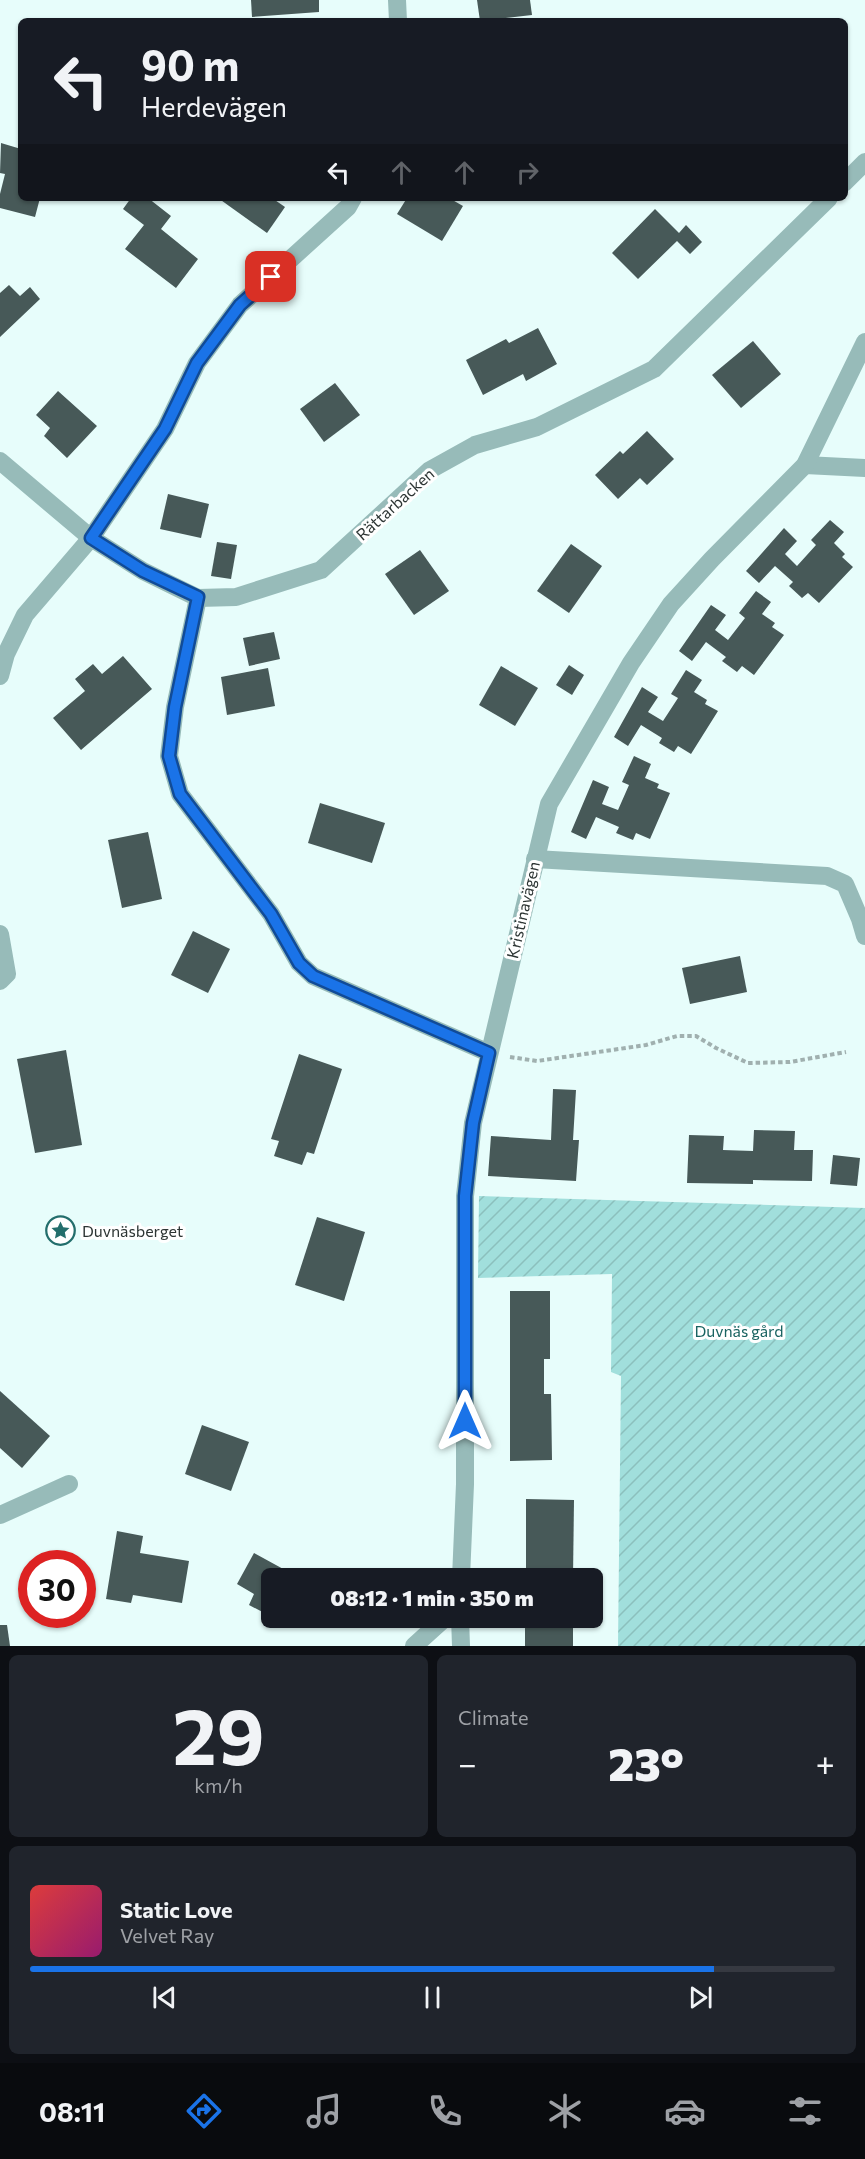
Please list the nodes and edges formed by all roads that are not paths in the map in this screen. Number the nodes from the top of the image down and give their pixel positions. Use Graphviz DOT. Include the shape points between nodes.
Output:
graph roads {
  1 [pos="397,0"];
  2 [pos="398,18"];
  3 [pos="865,162"];
  4 [pos="848,179"];
  5 [pos="351,201"];
  6 [pos="826,201"];
  7 [pos="865,342"];
  8 [pos="0,461"];
  9 [pos="805,465"];
  10 [pos="865,468"];
  11 [pos="91,538"];
  12 [pos="198,597"];
  13 [pos="0,676"];
  14 [pos="535,859"];
  15 [pos="0,934"];
  16 [pos="865,936"];
  17 [pos="0,981"];
  18 [pos="489,1053"];
  19 [pos="69,1484"];
  20 [pos="0,1515"];
  21 [pos="461,1568"];
  22 [pos="434,1628"];
  23 [pos="460,1628"];
  24 [pos="414,1646"];
  25 [pos="461,1646"];
  1 -- 2 [label="street"];
  3 -- 4 [label="street"];
  5 -- 11 [label="street" via="240,305 197,363 165,429"];
  6 -- 12 [label="street, Rättarbacken" via="654,369 537,427 475,446 429,471 321,570 236,597"];
  7 -- 9 [label="street, Kristinavägen"];
  8 -- 11 [label="street, Rättarbacken"];
  9 -- 10 [label="street"];
  9 -- 14 [label="street, Kristinavägen" via="671,604 631,663 549,804"];
  11 -- 12 [label="street, Rättarbacken" via="143,571"];
  11 -- 13 [label="street" via="25,615"];
  12 -- 18 [label="street" via="169,756 180,794 271,914 299,963 313,976"];
  14 -- 16 [label="street" via="827,876 844,884"];
  14 -- 18 [label="street, Kristinavägen"];
  15 -- 17 [label="street" via="7,975"];
  18 -- 21 [label="street, Kristinavägen" via="473,1123 465,1196"];
  19 -- 20 [label="street"];
  22 -- 24 [label="street"];
  23 -- 25 [label="street"];
}
